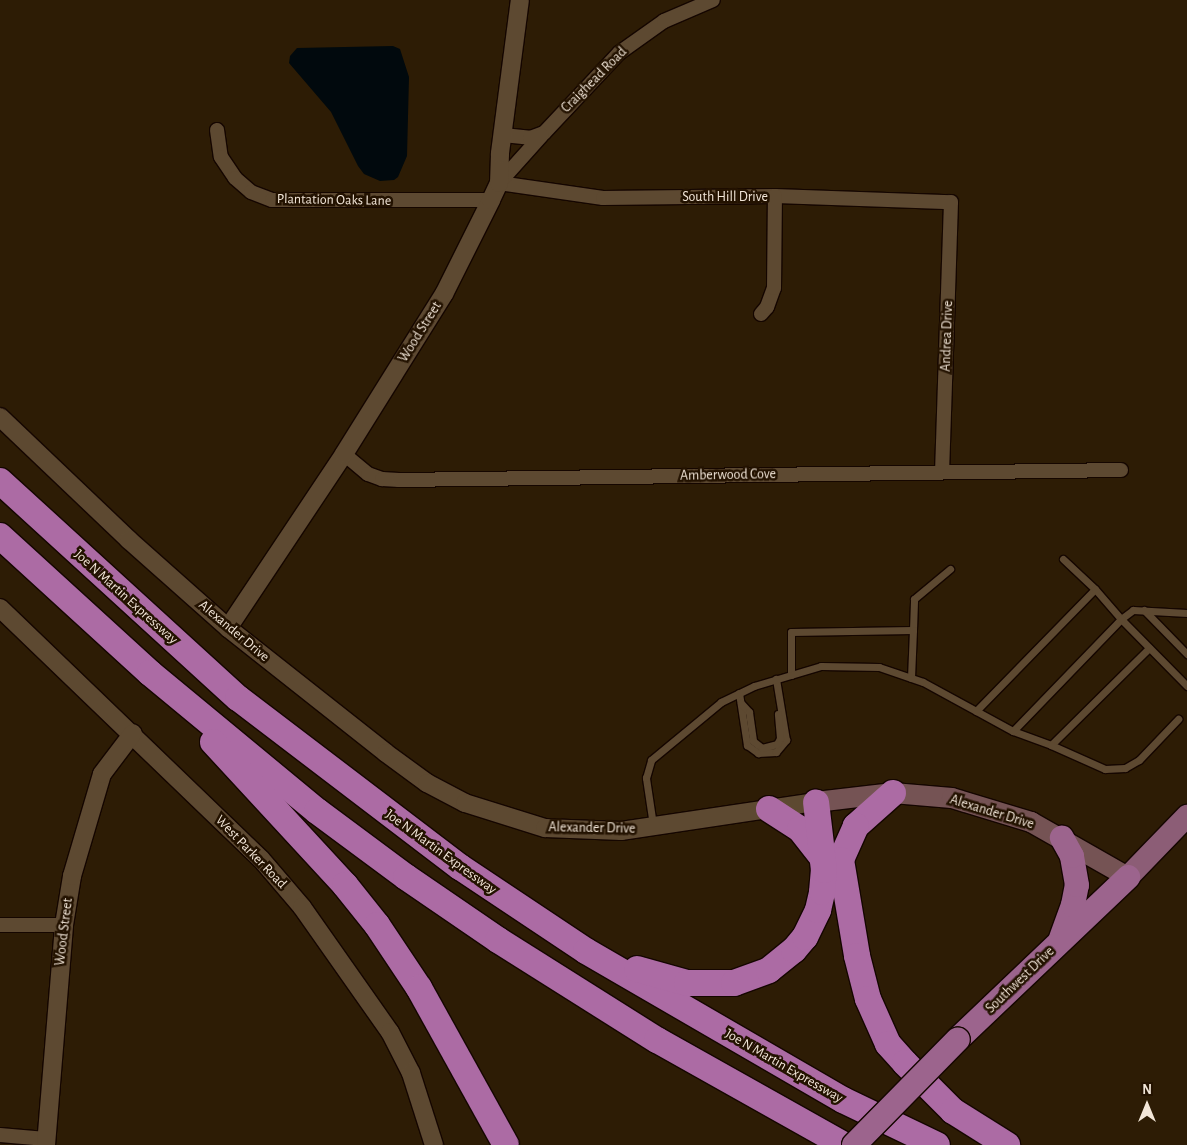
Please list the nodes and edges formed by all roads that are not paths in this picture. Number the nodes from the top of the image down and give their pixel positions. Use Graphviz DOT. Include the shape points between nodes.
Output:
graph roads {
  1 [pos="520,0"];
  2 [pos="713,0"];
  3 [pos="217,130"];
  4 [pos="544,133"];
  5 [pos="503,135"];
  6 [pos="499,183"];
  7 [pos="775,196"];
  8 [pos="491,200"];
  9 [pos="951,202"];
  10 [pos="761,314"];
  11 [pos="0,417"];
  12 [pos="344,454"];
  13 [pos="1121,470"];
  14 [pos="942,471"];
  15 [pos="0,481"];
  16 [pos="0,536"];
  17 [pos="1063,559"];
  18 [pos="950,569"];
  19 [pos="1094,590"];
  20 [pos="0,608"];
  21 [pos="1144,610"];
  22 [pos="1187,613"];
  23 [pos="1121,619"];
  24 [pos="228,628"];
  25 [pos="913,630"];
  26 [pos="1149,648"];
  27 [pos="1187,654"];
  28 [pos="150,673"];
  29 [pos="792,675"];
  30 [pos="911,678"];
  31 [pos="776,679"];
  32 [pos="1187,686"];
  33 [pos="740,693"];
  34 [pos="976,711"];
  35 [pos="1178,719"];
  36 [pos="1012,731"];
  37 [pos="133,733"];
  38 [pos="1051,745"];
  39 [pos="893,793"];
  40 [pos="823,801"];
  41 [pos="769,809"];
  42 [pos="1187,816"];
  43 [pos="653,828"];
  44 [pos="1062,838"];
  45 [pos="831,858"];
  46 [pos="1128,877"];
  47 [pos="0,925"];
  48 [pos="64,925"];
  49 [pos="1058,944"];
  50 [pos="586,951"];
  51 [pos="0,1135"];
  52 [pos="46,1142"];
  53 [pos="434,1145"];
  54 [pos="506,1145"];
  55 [pos="844,1145"];
  56 [pos="854,1145"];
  57 [pos="936,1145"];
  58 [pos="1007,1145"];
  1 -- 5 [label="street, Wood Street"];
  2 -- 4 [label="street, Craighead Road" via="664,22 619,53"];
  3 -- 8 [label="street, Plantation Oaks Lane" via="221,157 235,178 251,192 272,200"];
  4 -- 5 [label="street" via="530,138"];
  4 -- 6 [label="street, Craighead Road"];
  5 -- 6 [label="street, Wood Street"];
  6 -- 7 [label="street, South Hill Drive" via="603,198"];
  6 -- 8 [label="street, Wood Street"];
  7 -- 9 [label="street, South Hill Drive"];
  7 -- 10 [label="street" via="774,288"];
  8 -- 12 [label="street, Wood Street" via="444,294"];
  9 -- 14 [label="street, Andrea Drive"];
  11 -- 24 [label="street, Alexander Drive" via="129,540"];
  12 -- 14 [label="street, Amberwood Cove" via="368,474 399,480"];
  12 -- 24 [label="street, Wood Street"];
  13 -- 14 [label="street, Amberwood Cove"];
  15 -- 50 [label="highway, Joe N Martin Expressway" via="238,698 460,867"];
  16 -- 28 [label="highway"];
  17 -- 19 [label="lane"];
  18 -- 25 [label="lane" via="914,599"];
  19 -- 23 [label="lane"];
  19 -- 34 [label="lane"];
  20 -- 37 [label="street, West Parker Road"];
  21 -- 22 [label="lane"];
  21 -- 23 [label="lane" via="1133,610"];
  21 -- 27 [label="lane"];
  23 -- 26 [label="lane"];
  23 -- 36 [label="lane"];
  24 -- 43 [label="street, Alexander Drive" via="386,754 427,783 465,803 545,828 621,831"];
  25 -- 29 [label="lane" via="791,632"];
  25 -- 30 [label="lane"];
  26 -- 32 [label="lane"];
  26 -- 38 [label="lane"];
  28 -- 54 [label="highway" via="346,885 377,924 419,988"];
  28 -- 55 [label="highway" via="317,811 498,940 657,1040"];
  29 -- 30 [label="lane" via="821,666 880,667"];
  29 -- 31 [label="lane"];
  30 -- 34 [label="lane"];
  31 -- 33 [label="lane"];
  31 -- 33 [label="lane" via="786,740 776,752 751,750"];
  33 -- 43 [label="lane" via="720,702 651,760 646,778"];
  34 -- 36 [label="lane"];
  35 -- 38 [label="lane" via="1139,760 1125,768 1105,769"];
  36 -- 38 [label="lane"];
  37 -- 48 [label="street, Wood Street" via="107,767 93,798 79,845"];
  37 -- 53 [label="street, West Parker Road" via="262,859 302,907 390,1032 418,1090"];
  39 -- 40 [label="main road, Alexander Drive"];
  39 -- 44 [label="main road, Alexander Drive" via="952,798 1031,822"];
  39 -- 45 [label="highway" via="856,826"];
  40 -- 41 [label="street, Alexander Drive"];
  40 -- 45 [label="highway"];
  41 -- 43 [label="street, Alexander Drive"];
  41 -- 45 [label="highway" via="800,829"];
  42 -- 46 [label="main road, Southwest Drive"];
  44 -- 46 [label="main road, Alexander Drive"];
  44 -- 49 [label="highway" via="1072,856 1077,885"];
  45 -- 50 [label="highway" via="818,910 805,936 780,962 749,979 721,984 687,983 652,975"];
  45 -- 58 [label="highway" via="868,999 888,1044 953,1111"];
  46 -- 49 [label="highway, Southwest Drive"];
  47 -- 48 [label="street"];
  48 -- 52 [label="street, Wood Street"];
  49 -- 56 [label="highway, Southwest Drive, bridge" via="958,1039"];
  50 -- 57 [label="highway, Joe N Martin Expressway" via="843,1100"];
  51 -- 52 [label="street"];
}
